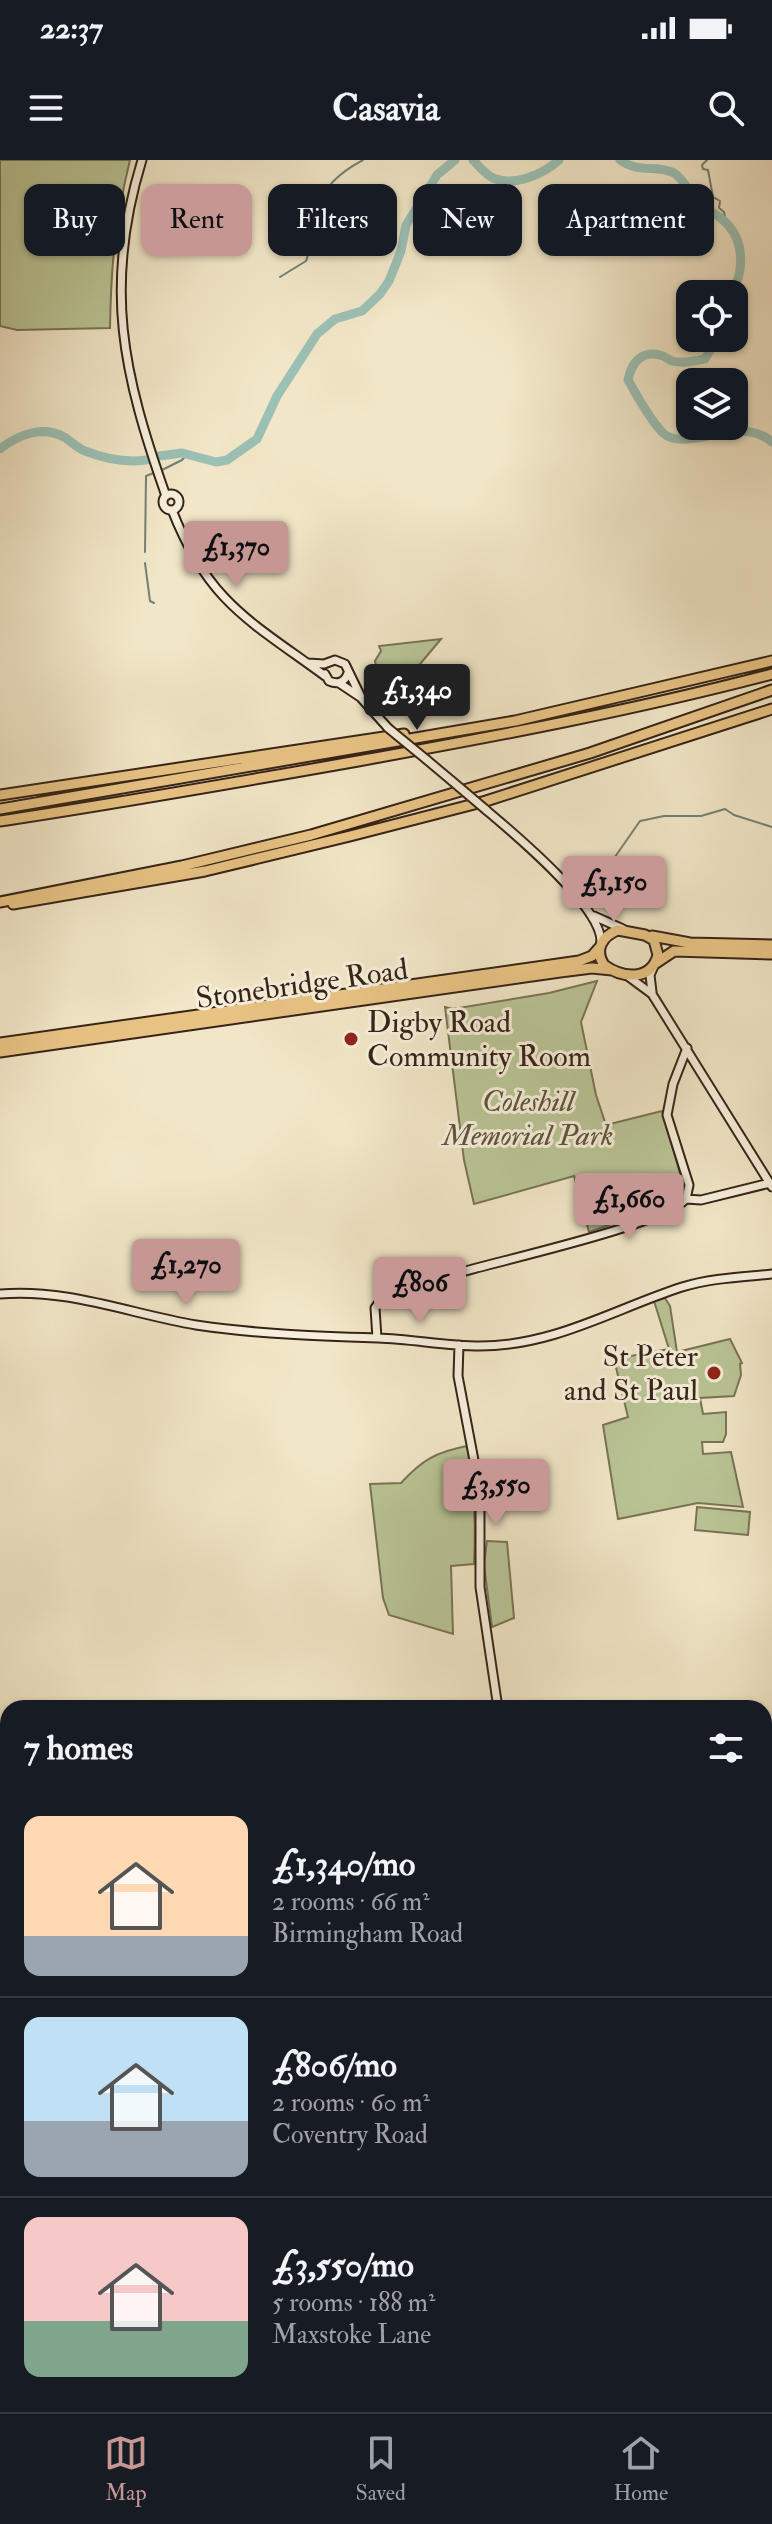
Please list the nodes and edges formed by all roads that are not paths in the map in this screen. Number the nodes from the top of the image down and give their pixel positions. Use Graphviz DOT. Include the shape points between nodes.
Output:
graph roads {
  1 [pos="142,160"];
  2 [pos="166,496"];
  3 [pos="172,510"];
  4 [pos="772,661"];
  5 [pos="306,662"];
  6 [pos="331,662"];
  7 [pos="348,673"];
  8 [pos="772,674"];
  9 [pos="325,676"];
  10 [pos="339,683"];
  11 [pos="769,691"];
  12 [pos="362,699"];
  13 [pos="772,709"];
  14 [pos="515,721"];
  15 [pos="0,795"];
  16 [pos="0,809"];
  17 [pos="0,821"];
  18 [pos="0,904"];
  19 [pos="589,913"];
  20 [pos="627,930"];
  21 [pos="645,935"];
  22 [pos="772,945"];
  23 [pos="600,946"];
  24 [pos="772,954"];
  25 [pos="656,964"];
  26 [pos="612,970"];
  27 [pos="627,976"];
  28 [pos="652,994"];
  29 [pos="0,1043"];
  30 [pos="687,1048"];
  31 [pos="0,1052"];
  32 [pos="771,1185"];
  33 [pos="686,1199"];
  34 [pos="772,1274"];
  35 [pos="0,1294"];
  36 [pos="377,1338"];
  37 [pos="459,1345"];
  38 [pos="497,1700"];
  1 -- 2 [label="main road" via="126,224 121,314 126,361"];
  2 -- 3 [label="main road" via="164,506"];
  2 -- 3 [label="main road" via="178,500"];
  3 -- 5 [label="main road" via="183,541 216,590 243,617"];
  4 -- 14 [label="highway"];
  5 -- 6 [label="main road"];
  5 -- 9 [label="main road"];
  6 -- 7 [label="main road" via="342,662"];
  6 -- 9 [label="main road"];
  7 -- 10 [label="main road"];
  7 -- 12 [label="main road"];
  8 -- 17 [label="highway" via="519,732"];
  9 -- 10 [label="main road"];
  10 -- 12 [label="main road"];
  11 -- 18 [label="highway" via="590,753 311,835"];
  12 -- 19 [label="main road, bridge" via="388,728 537,855"];
  13 -- 18 [label="highway" via="501,796 350,836 205,871 29,904"];
  14 -- 15 [label="highway"];
  14 -- 16 [label="highway"];
  19 -- 20 [label="main road"];
  19 -- 23 [label="main road" via="600,932"];
  20 -- 21 [label="highway"];
  20 -- 23 [label="highway" via="610,933"];
  21 -- 22 [label="highway" via="690,943"];
  21 -- 25 [label="highway" via="657,944"];
  23 -- 26 [label="highway" via="601,963"];
  23 -- 29 [label="highway, Stonebridge Road" via="579,961"];
  24 -- 25 [label="highway" via="674,951"];
  25 -- 27 [label="highway"];
  25 -- 28 [label="main road"];
  26 -- 27 [label="highway"];
  26 -- 31 [label="highway, Stonebridge Road" via="560,972"];
  27 -- 28 [label="main road"];
  28 -- 30 [label="main road"];
  30 -- 32 [label="main road"];
  30 -- 33 [label="main road" via="667,1115 689,1185"];
  32 -- 33 [label="main road" via="693,1202"];
  33 -- 36 [label="main road" via="623,1227 454,1274 380,1301 375,1308"];
  34 -- 37 [label="main road" via="686,1286 537,1340"];
  35 -- 36 [label="main road" via="62,1295 215,1327"];
  36 -- 37 [label="main road"];
  37 -- 38 [label="main road" via="458,1376 480,1492 480,1587"];
}
